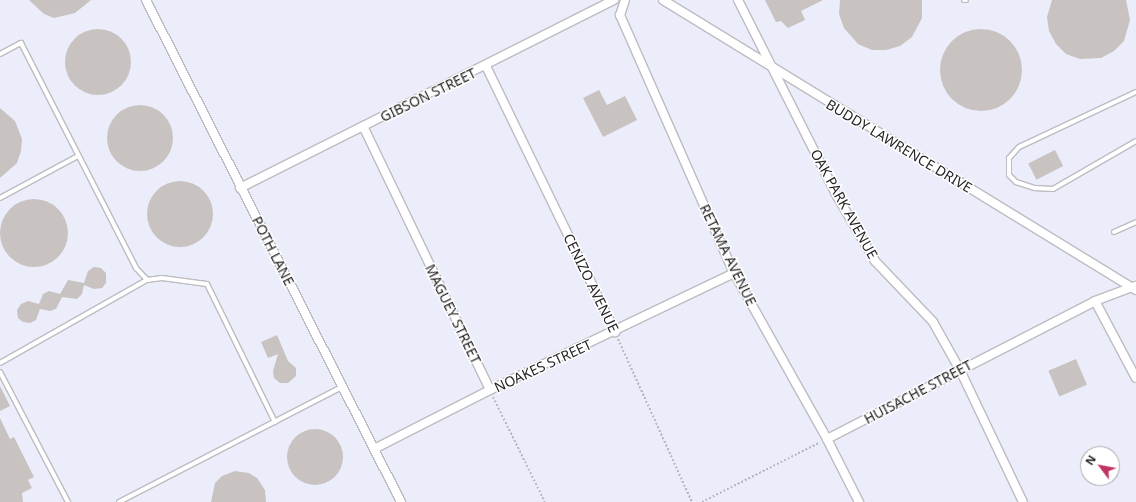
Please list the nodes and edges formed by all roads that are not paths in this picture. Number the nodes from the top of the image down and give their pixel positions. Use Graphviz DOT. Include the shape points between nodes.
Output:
graph roads {
  1 [pos="146,0"];
  2 [pos="614,0"];
  3 [pos="625,0"];
  4 [pos="663,0"];
  5 [pos="738,0"];
  6 [pos="0,54"];
  7 [pos="486,66"];
  8 [pos="772,68"];
  9 [pos="1136,92"];
  10 [pos="363,126"];
  11 [pos="1136,141"];
  12 [pos="78,156"];
  13 [pos="240,188"];
  14 [pos="0,198"];
  15 [pos="1136,222"];
  16 [pos="1114,232"];
  17 [pos="734,273"];
  18 [pos="147,280"];
  19 [pos="1135,288"];
  20 [pos="1095,301"];
  21 [pos="614,332"];
  22 [pos="0,363"];
  23 [pos="960,370"];
  24 [pos="0,372"];
  25 [pos="1136,378"];
  26 [pos="342,387"];
  27 [pos="490,390"];
  28 [pos="275,422"];
  29 [pos="827,439"];
  30 [pos="374,449"];
  31 [pos="68,502"];
  32 [pos="119,502"];
  33 [pos="401,502"];
  34 [pos="859,502"];
  35 [pos="1023,502"];
  1 -- 13 [label="street, POTH LANE"];
  2 -- 7 [label="street, GIBSON STREET"];
  3 -- 17 [label="street, RETAMA AVENUE" via="620,15"];
  4 -- 8 [label="street, BUDDY LAWRENCE DRIVE"];
  5 -- 8 [label="street, OAK PARK AVENUE"];
  6 -- 12 [label="lane" via="21,43"];
  7 -- 10 [label="street, GIBSON STREET"];
  7 -- 21 [label="street, CENIZO AVENUE"];
  8 -- 19 [label="street, BUDDY LAWRENCE DRIVE"];
  8 -- 23 [label="street, OAK PARK AVENUE" via="837,196 874,261 933,322"];
  9 -- 11 [label="lane" via="1019,148 1009,158 1009,175 1016,182 1035,188 1053,189"];
  10 -- 13 [label="street, GIBSON STREET"];
  10 -- 27 [label="street, MAGUEY STREET"];
  12 -- 14 [label="lane"];
  12 -- 18 [label="lane" via="136,268"];
  13 -- 26 [label="street, POTH LANE"];
  15 -- 16 [label="lane"];
  17 -- 21 [label="street, NOAKES STREET"];
  17 -- 29 [label="street, RETAMA AVENUE"];
  18 -- 22 [label="lane"];
  18 -- 28 [label="lane" via="162,278 207,284"];
  19 -- 20 [label="street, HUISACHE STREET"];
  20 -- 23 [label="street, HUISACHE STREET"];
  20 -- 25 [label="street"];
  21 -- 27 [label="street, NOAKES STREET"];
  23 -- 29 [label="street, HUISACHE STREET"];
  23 -- 35 [label="street, OAK PARK AVENUE"];
  24 -- 31 [label="lane"];
  26 -- 28 [label="lane"];
  26 -- 30 [label="street, POTH LANE"];
  27 -- 30 [label="street, NOAKES STREET"];
  28 -- 32 [label="lane"];
  29 -- 34 [label="street, RETAMA AVENUE"];
  30 -- 33 [label="street, POTH LANE"];
}
